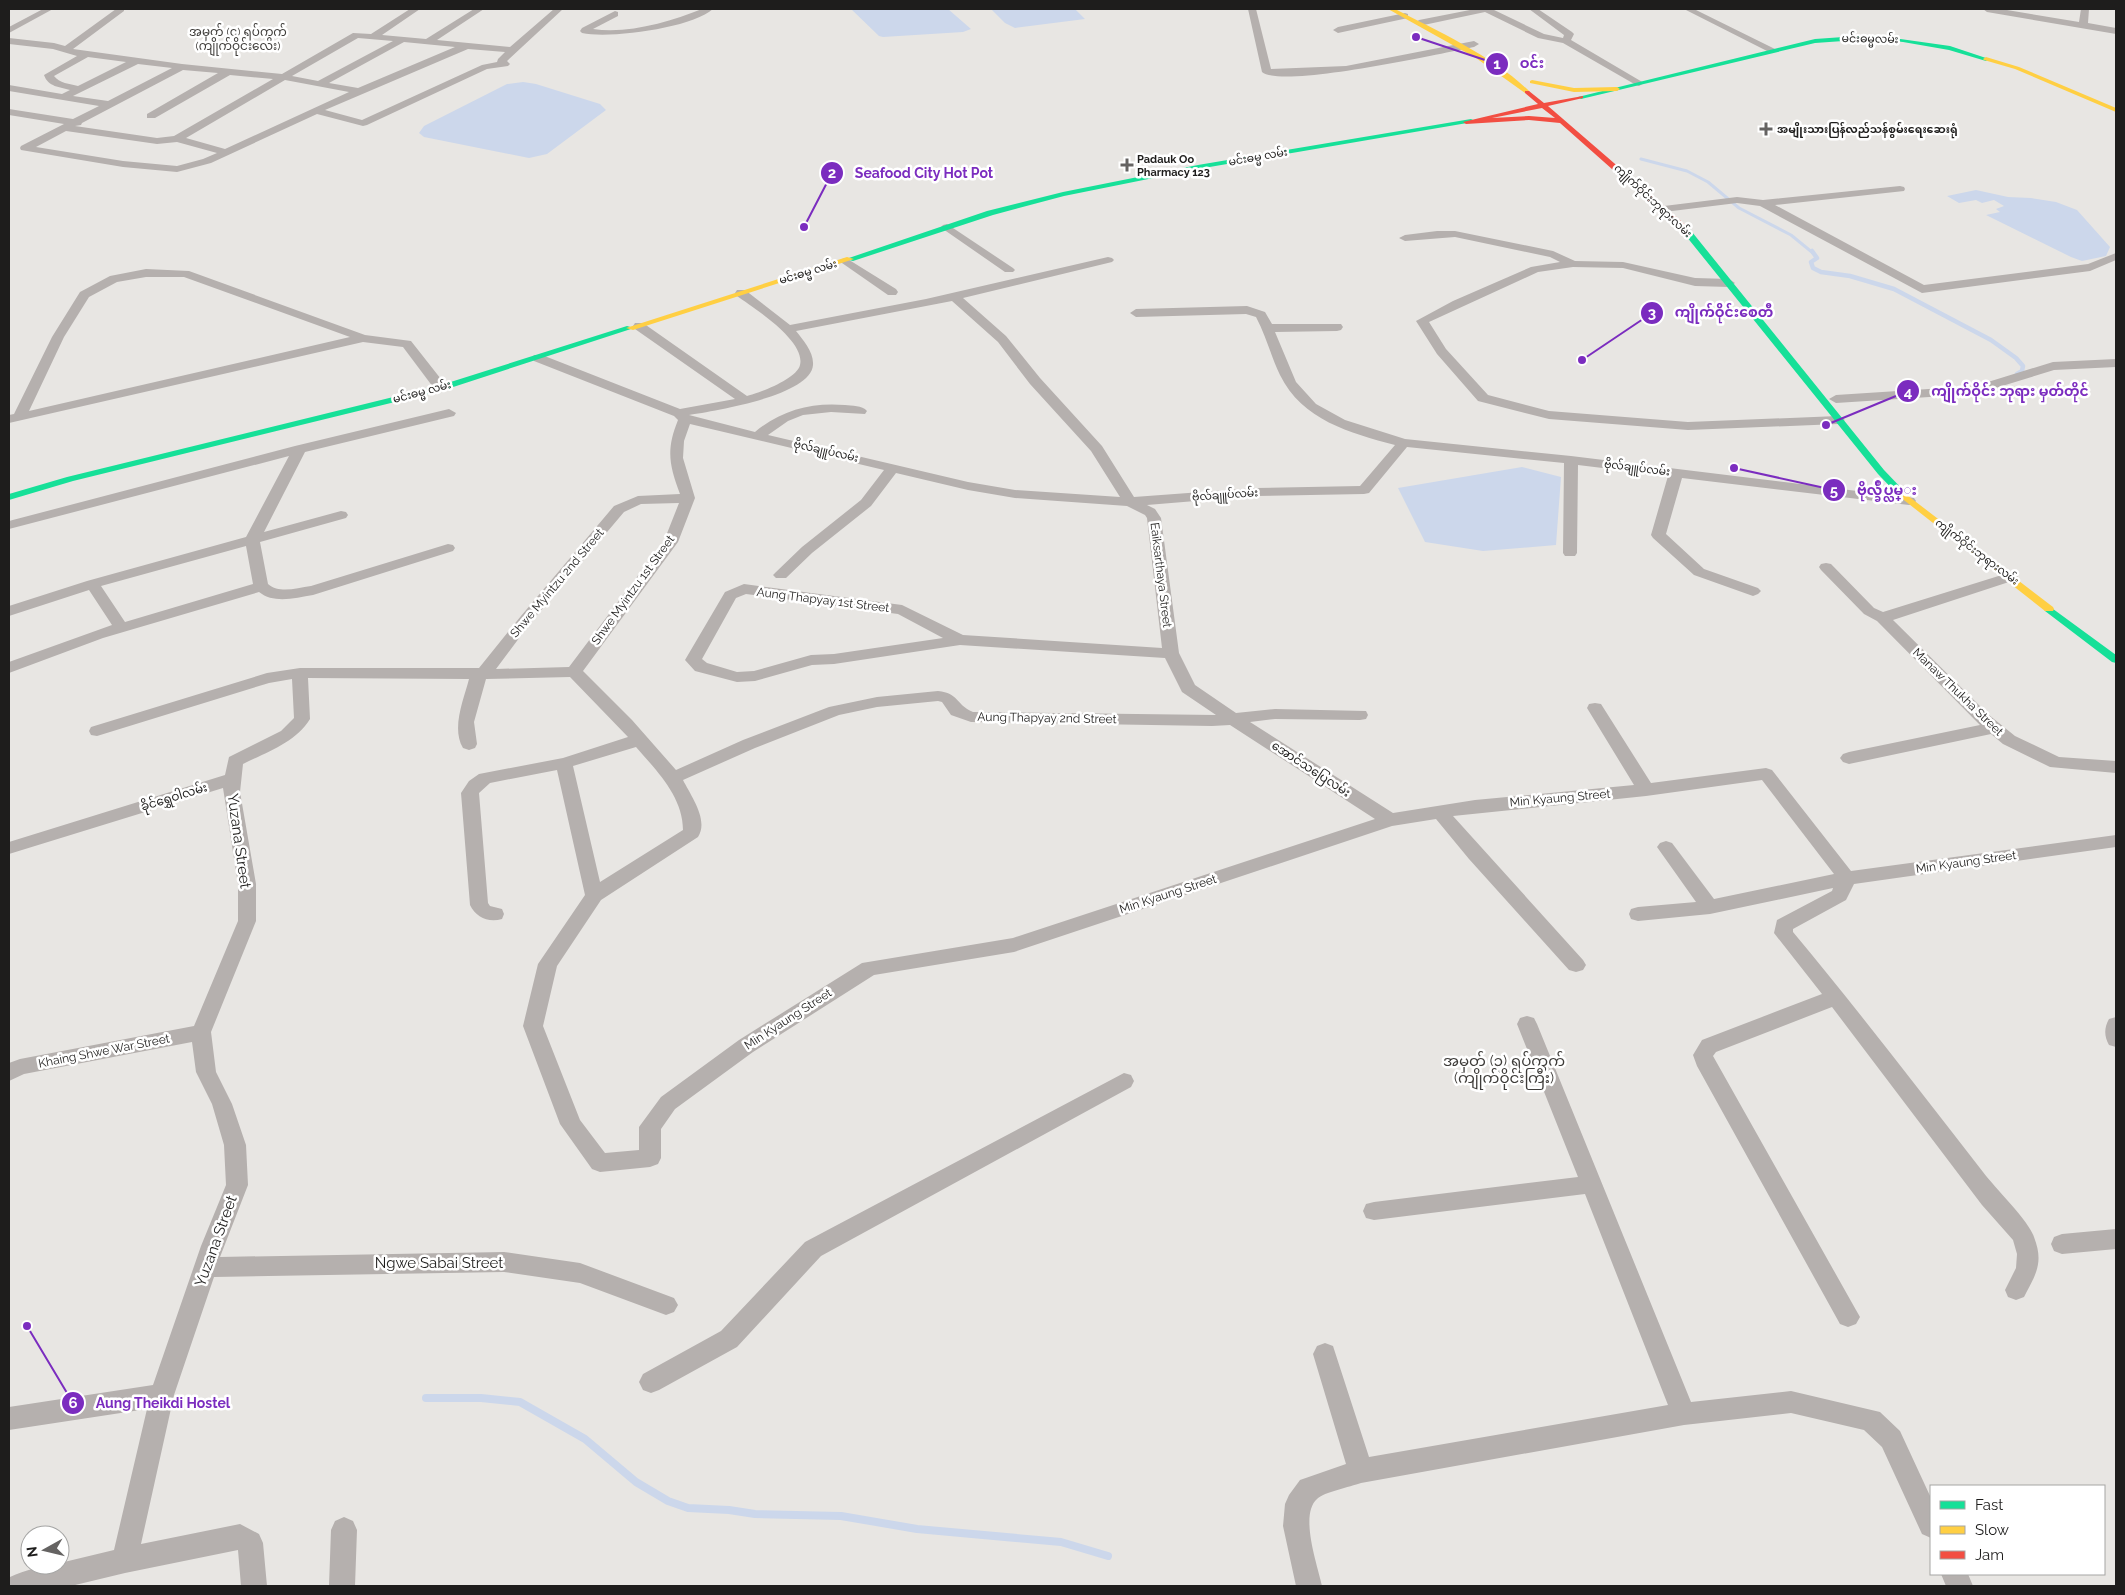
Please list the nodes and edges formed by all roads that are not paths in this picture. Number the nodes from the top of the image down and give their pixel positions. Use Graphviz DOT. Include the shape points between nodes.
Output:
graph roads {
  1 [pos="49,9"];
  2 [pos="120,9"];
  3 [pos="416,9"];
  4 [pos="480,9"];
  5 [pos="559,9"];
  6 [pos="709,9"];
  7 [pos="1252,9"];
  8 [pos="1391,9"];
  9 [pos="1487,9"];
  10 [pos="1533,9"];
  11 [pos="1688,9"];
  12 [pos="1987,9"];
  13 [pos="2085,9"];
  14 [pos="1405,12"];
  15 [pos="615,14"];
  16 [pos="1424,22"];
  17 [pos="2084,25"];
  18 [pos="9,30"];
  19 [pos="642,30"];
  20 [pos="1338,30"];
  21 [pos="2116,31"];
  22 [pos="375,35"];
  23 [pos="404,39"];
  24 [pos="9,41"];
  25 [pos="1566,41"];
  26 [pos="428,42"];
  27 [pos="622,42"];
  28 [pos="1468,45"];
  29 [pos="465,47"];
  30 [pos="67,49"];
  31 [pos="512,50"];
  32 [pos="1772,50"];
  33 [pos="87,54"];
  34 [pos="136,61"];
  35 [pos="182,67"];
  36 [pos="228,72"];
  37 [pos="282,77"];
  38 [pos="1639,83"];
  39 [pos="321,84"];
  40 [pos="1529,87"];
  41 [pos="9,88"];
  42 [pos="78,89"];
  43 [pos="1617,89"];
  44 [pos="359,91"];
  45 [pos="63,97"];
  46 [pos="1556,103"];
  47 [pos="111,105"];
  48 [pos="1543,106"];
  49 [pos="1585,108"];
  50 [pos="2116,110"];
  51 [pos="316,111"];
  52 [pos="9,112"];
  53 [pos="151,116"];
  54 [pos="1561,121"];
  55 [pos="1466,122"];
  56 [pos="77,123"];
  57 [pos="66,128"];
  58 [pos="176,139"];
  59 [pos="226,152"];
  60 [pos="1900,189"];
  61 [pos="1763,204"];
  62 [pos="1670,208"];
  63 [pos="947,227"];
  64 [pos="1405,238"];
  65 [pos="2116,256"];
  66 [pos="1108,260"];
  67 [pos="846,261"];
  68 [pos="1573,264"];
  69 [pos="1009,270"];
  70 [pos="1729,283"];
  71 [pos="1748,288"];
  72 [pos="741,292"];
  73 [pos="892,292"];
  74 [pos="955,297"];
  75 [pos="1136,313"];
  76 [pos="639,326"];
  77 [pos="1337,327"];
  78 [pos="1269,328"];
  79 [pos="787,329"];
  80 [pos="1782,331"];
  81 [pos="364,338"];
  82 [pos="538,358"];
  83 [pos="2116,363"];
  84 [pos="441,388"];
  85 [pos="1836,399"];
  86 [pos="744,400"];
  87 [pos="860,410"];
  88 [pos="449,413"];
  89 [pos="682,416"];
  90 [pos="14,418"];
  91 [pos="1838,420"];
  92 [pos="1862,429"];
  93 [pos="757,437"];
  94 [pos="1404,443"];
  95 [pos="300,449"];
  96 [pos="1571,460"];
  97 [pos="894,467"];
  98 [pos="1676,473"];
  99 [pos="1900,475"];
  100 [pos="9,497"];
  101 [pos="688,498"];
  102 [pos="1909,501"];
  103 [pos="1130,502"];
  104 [pos="341,515"];
  105 [pos="9,525"];
  106 [pos="1969,532"];
  107 [pos="252,540"];
  108 [pos="448,548"];
  109 [pos="1570,553"];
  110 [pos="1826,567"];
  111 [pos="2017,574"];
  112 [pos="781,575"];
  113 [pos="92,584"];
  114 [pos="262,586"];
  115 [pos="1753,591"];
  116 [pos="9,611"];
  117 [pos="1882,618"];
  118 [pos="122,628"];
  119 [pos="960,640"];
  120 [pos="1171,653"];
  121 [pos="2116,660"];
  122 [pos="9,668"];
  123 [pos="574,672"];
  124 [pos="300,673"];
  125 [pos="481,674"];
  126 [pos="1595,708"];
  127 [pos="1360,715"];
  128 [pos="1233,719"];
  129 [pos="1994,728"];
  130 [pos="97,731"];
  131 [pos="639,740"];
  132 [pos="469,744"];
  133 [pos="1849,758"];
  134 [pos="564,763"];
  135 [pos="2116,767"];
  136 [pos="673,778"];
  137 [pos="231,780"];
  138 [pos="1646,790"];
  139 [pos="1440,812"];
  140 [pos="1390,820"];
  141 [pos="2116,841"];
  142 [pos="1666,847"];
  143 [pos="9,848"];
  144 [pos="1847,878"];
  145 [pos="594,895"];
  146 [pos="1710,907"];
  147 [pos="495,914"];
  148 [pos="1638,914"];
  149 [pos="1576,965"];
  150 [pos="1836,997"];
  151 [pos="1527,1024"];
  152 [pos="2116,1025"];
  153 [pos="201,1032"];
  154 [pos="2116,1039"];
  155 [pos="9,1073"];
  156 [pos="1124,1081"];
  157 [pos="1592,1184"];
  158 [pos="1374,1211"];
  159 [pos="2116,1239"];
  160 [pos="2062,1244"];
  161 [pos="206,1268"];
  162 [pos="2016,1290"];
  163 [pos="666,1305"];
  164 [pos="1848,1317"];
  165 [pos="1325,1354"];
  166 [pos="651,1382"];
  167 [pos="162,1395"];
  168 [pos="1684,1414"];
  169 [pos="9,1418"];
  170 [pos="1361,1470"];
  171 [pos="1930,1523"];
  172 [pos="344,1530"];
  173 [pos="125,1560"];
  174 [pos="19,1586"];
  175 [pos="254,1586"];
  176 [pos="342,1586"];
  177 [pos="1309,1586"];
  1 -- 18 [label="street"];
  2 -- 30 [label="street"];
  3 -- 22 [label="street"];
  4 -- 26 [label="street"];
  5 -- 31 [label="street"];
  6 -- 19 [label="street"];
  7 -- 28 [label="street" via="1268,72 1345,70"];
  8 -- 14 [label="main road, ကျိုက်ဝိုင်းဘုရားလမ်း"];
  9 -- 16 [label="street"];
  9 -- 25 [label="street" via="1541,36"];
  10 -- 25 [label="street" via="1569,34"];
  11 -- 32 [label="street"];
  12 -- 17 [label="street"];
  13 -- 17 [label="street"];
  14 -- 16 [label="main road, ကျိုက်ဝိုင်းဘုရားလမ်း"];
  14 -- 20 [label="street"];
  15 -- 19 [label="street" via="584,31"];
  16 -- 28 [label="main road, ကျိုက်ဝိုင်းဘုရားလမ်း"];
  17 -- 21 [label="street"];
  19 -- 27 [label="street"];
  22 -- 23 [label="street"];
  22 -- 37 [label="street" via="352,36"];
  23 -- 26 [label="street"];
  23 -- 39 [label="street"];
  24 -- 30 [label="street"];
  25 -- 38 [label="street"];
  26 -- 29 [label="street"];
  28 -- 40 [label="main road, ကျိုက်ဝိုင်းဘုရားလမ်း" via="1506,63"];
  29 -- 31 [label="street"];
  29 -- 44 [label="street"];
  30 -- 33 [label="street"];
  31 -- 51 [label="street" via="501,61 504,64 485,67 363,123"];
  32 -- 38 [label="main road, မင်းဓမ္မလမ်း"];
  32 -- 50 [label="main road, မင်းဓမ္မလမ်း" via="1815,41 1872,37 1930,44 2017,68"];
  33 -- 34 [label="street"];
  33 -- 42 [label="street" via="49,75 55,83"];
  34 -- 35 [label="street"];
  34 -- 42 [label="street"];
  35 -- 36 [label="street"];
  35 -- 47 [label="street"];
  36 -- 37 [label="street"];
  36 -- 53 [label="street"];
  37 -- 39 [label="street"];
  37 -- 58 [label="street"];
  38 -- 43 [label="main road, မင်းဓမ္မလမ်း"];
  39 -- 44 [label="street"];
  40 -- 43 [label="main road" via="1574,91"];
  40 -- 46 [label="main road, ကျိုက်ဝိုင်းဘုရားလမ်း"];
  40 -- 48 [label="main road, ကျိုက်ဝိုင်းဘုရားလမ်း"];
  40 -- 55 [label="main road" via="1514,105"];
  41 -- 45 [label="street"];
  42 -- 45 [label="street"];
  43 -- 46 [label="main road, မင်းဓမ္မ လမ်း"];
  43 -- 49 [label="main road"];
  44 -- 51 [label="street"];
  45 -- 47 [label="street"];
  46 -- 48 [label="main road, မင်းဓမ္မ လမ်း"];
  46 -- 62 [label="main road, ကျိုက်ဝိုင်းဘုရားလမ်း"];
  47 -- 56 [label="street"];
  48 -- 54 [label="main road, ကျိုက်ဝိုင်းဘုရားလမ်း"];
  48 -- 55 [label="main road, မင်းဓမ္မ လမ်း"];
  51 -- 59 [label="street"];
  52 -- 56 [label="street"];
  54 -- 55 [label="main road" via="1529,118"];
  54 -- 62 [label="main road, ကျိုက်ဝိုင်းဘုရားလမ်း"];
  55 -- 63 [label="main road, မင်းဓမ္မ လမ်း" via="1114,183 1054,196"];
  56 -- 57 [label="street"];
  57 -- 58 [label="street" via="157,141"];
  57 -- 59 [label="street" via="25,148 177,169"];
  58 -- 59 [label="street"];
  60 -- 61 [label="street"];
  61 -- 62 [label="street" via="1737,200"];
  61 -- 65 [label="street" via="1922,289 2090,267"];
  62 -- 70 [label="main road, ကျိုက်ဝိုင်းဘုရားလမ်း"];
  62 -- 71 [label="main road, ကျိုက်ဝိုင်းဘုရားလမ်း" via="1704,236"];
  63 -- 67 [label="main road, မင်းဓမ္မ လမ်း"];
  63 -- 69 [label="street"];
  64 -- 68 [label="street" via="1455,234 1554,254"];
  66 -- 74 [label="street"];
  67 -- 72 [label="main road, မင်းဓမ္မ လမ်း"];
  67 -- 73 [label="street"];
  68 -- 70 [label="street" via="1623,265 1695,282"];
  68 -- 91 [label="street" via="1535,270 1422,321 1441,351 1483,398 1549,414 1688,426"];
  70 -- 91 [label="main road, ကျိုက်ဝိုင်းဘုရားလမ်း"];
  72 -- 76 [label="main road, မင်းဓမ္မ လမ်း"];
  72 -- 79 [label="street"];
  74 -- 79 [label="street"];
  74 -- 103 [label="street, Eaiksarthaya Street" via="1002,340 1097,449"];
  75 -- 78 [label="street" via="1247,310 1261,315"];
  76 -- 82 [label="main road, မင်းဓမ္မ လမ်း"];
  76 -- 86 [label="street"];
  77 -- 78 [label="street"];
  78 -- 94 [label="street" via="1290,383 1301,398 1325,416"];
  79 -- 86 [label="street" via="801,346 808,364 806,370 763,396"];
  80 -- 85 [label="main road"];
  81 -- 84 [label="street" via="407,344"];
  81 -- 90 [label="street"];
  81 -- 90 [label="street" via="185,273 146,273 114,279 84,295"];
  82 -- 84 [label="main road, မင်းဓမ္မ လမ်း"];
  82 -- 89 [label="street, ဗိုလ်ချူပ်လမ်း"];
  83 -- 85 [label="street" via="2053,366 1976,390"];
  84 -- 100 [label="main road, မင်းဓမ္မ လမ်း" via="70,479"];
  85 -- 92 [label="main road"];
  86 -- 89 [label="street"];
  87 -- 93 [label="street" via="800,412 782,418"];
  88 -- 95 [label="street"];
  89 -- 93 [label="street, ဗိုလ်ချူပ်လမ်း"];
  89 -- 101 [label="street" via="675,460"];
  91 -- 102 [label="main road, ကျိုက်ဝိုင်းဘုရားလမ်း"];
  93 -- 97 [label="street, ဗိုလ်ချူပ်လမ်း"];
  94 -- 96 [label="street, ဗိုလ်ချူပ်လမ်း"];
  94 -- 103 [label="street, ဗိုလ်ချူပ်လမ်း" via="1364,490 1256,492"];
  95 -- 105 [label="street"];
  95 -- 107 [label="street"];
  96 -- 98 [label="street, ဗိုလ်ချူပ်လမ်း"];
  96 -- 109 [label="street"];
  97 -- 103 [label="street, ဗိုလ်ချူပ်လမ်း" via="1015,494"];
  97 -- 112 [label="street" via="866,503"];
  98 -- 102 [label="street, ဗိုလ်ချူပ်လမ်း"];
  98 -- 115 [label="street" via="1658,535 1699,572"];
  99 -- 106 [label="main road, ကျိုက်ဝိုင်းဘုရားလမ်း"];
  101 -- 123 [label="street, Shwe Myintzu 1st Street" via="671,542"];
  101 -- 125 [label="street, Shwe Myintzu 2nd Street" via="638,500 619,509"];
  102 -- 111 [label="main road, ကျိုက်ဝိုင်းဘုရားလမ်း"];
  103 -- 120 [label="street, Eaiksarthaya Street" via="1150,512 1154,518"];
  104 -- 107 [label="street"];
  107 -- 113 [label="street"];
  107 -- 114 [label="street"];
  108 -- 114 [label="street" via="313,590 271,594"];
  110 -- 117 [label="street, Manaw Thukha Street" via="1869,611"];
  111 -- 117 [label="street"];
  111 -- 121 [label="main road, ကျိုက်ဝိုင်းဘုရားလမ်း"];
  113 -- 116 [label="street"];
  113 -- 118 [label="street"];
  114 -- 118 [label="street"];
  117 -- 129 [label="street, Manaw Thukha Street"];
  118 -- 122 [label="street"];
  119 -- 119 [label="street, Aung Thapyay 1st Street" via="902,610 744,590 730,595 693,660 701,667 729,675 755,676 811,660"];
  119 -- 120 [label="street, Aung Thapyay 1st Street"];
  120 -- 128 [label="street, Eaiksarthaya Street" via="1188,688"];
  123 -- 125 [label="street"];
  123 -- 131 [label="street"];
  124 -- 125 [label="street"];
  124 -- 130 [label="street" via="250,683"];
  124 -- 137 [label="street" via="302,719 287,734 236,761"];
  125 -- 132 [label="street" via="466,722"];
  126 -- 138 [label="street"];
  127 -- 128 [label="street" via="1275,714"];
  128 -- 136 [label="street, Aung Thapyay 2nd Street" via="971,717 957,711 947,698 938,696 878,702 835,711"];
  128 -- 140 [label="street, အောင်သပြေလမ်း"];
  129 -- 133 [label="street"];
  129 -- 135 [label="street, Manaw Thukha Street" via="2009,740 2056,763"];
  131 -- 134 [label="street"];
  131 -- 136 [label="street"];
  134 -- 145 [label="street"];
  134 -- 147 [label="street" via="485,778 470,793 479,905 484,911"];
  136 -- 145 [label="street" via="692,816 692,833"];
  137 -- 143 [label="street, ခိုင်ရွှေဝါလမ်း"];
  137 -- 153 [label="street, Yuzana Street" via="247,884 246,921"];
  138 -- 139 [label="street, Min Kyaung Street"];
  138 -- 144 [label="street, Min Kyaung Street" via="1766,774"];
  139 -- 140 [label="street, Min Kyaung Street"];
  139 -- 149 [label="street"];
  140 -- 145 [label="street, Min Kyaung Street" via="1014,945 869,968 746,1046 668,1102 650,1126 650,1158 600,1163 571,1124 533,1026 548,964"];
  141 -- 144 [label="street, Min Kyaung Street"];
  142 -- 146 [label="street"];
  144 -- 146 [label="street, Min Kyaung Street"];
  144 -- 150 [label="street" via="1839,895 1782,928"];
  146 -- 148 [label="street, Min Kyaung Street"];
  150 -- 162 [label="street" via="1990,1198 2023,1236 2028,1254 2027,1269"];
  150 -- 164 [label="street" via="1709,1046 1703,1055"];
  151 -- 157 [label="street"];
  152 -- 154 [label="street"];
  153 -- 155 [label="street, Khaing Shwe War Street" via="20,1067"];
  153 -- 161 [label="street, Yuzana Street" via="206,1072 222,1104 235,1145 237,1185"];
  156 -- 166 [label="street" via="813,1249 729,1339"];
  157 -- 158 [label="street"];
  157 -- 168 [label="street"];
  159 -- 160 [label="street"];
  161 -- 163 [label="street, Ngwe Sabai Street" via="504,1262 580,1273"];
  161 -- 167 [label="street, Yuzana Street"];
  165 -- 170 [label="street"];
  167 -- 169 [label="street"];
  167 -- 173 [label="street, Yuzana Street"];
  168 -- 170 [label="street"];
  168 -- 171 [label="street" via="1791,1402 1871,1420 1890,1439"];
  170 -- 177 [label="street" via="1309,1489 1298,1504 1296,1526"];
  172 -- 176 [label="street"];
  173 -- 174 [label="street"];
  173 -- 175 [label="street" via="240,1537 250,1543"];
}
